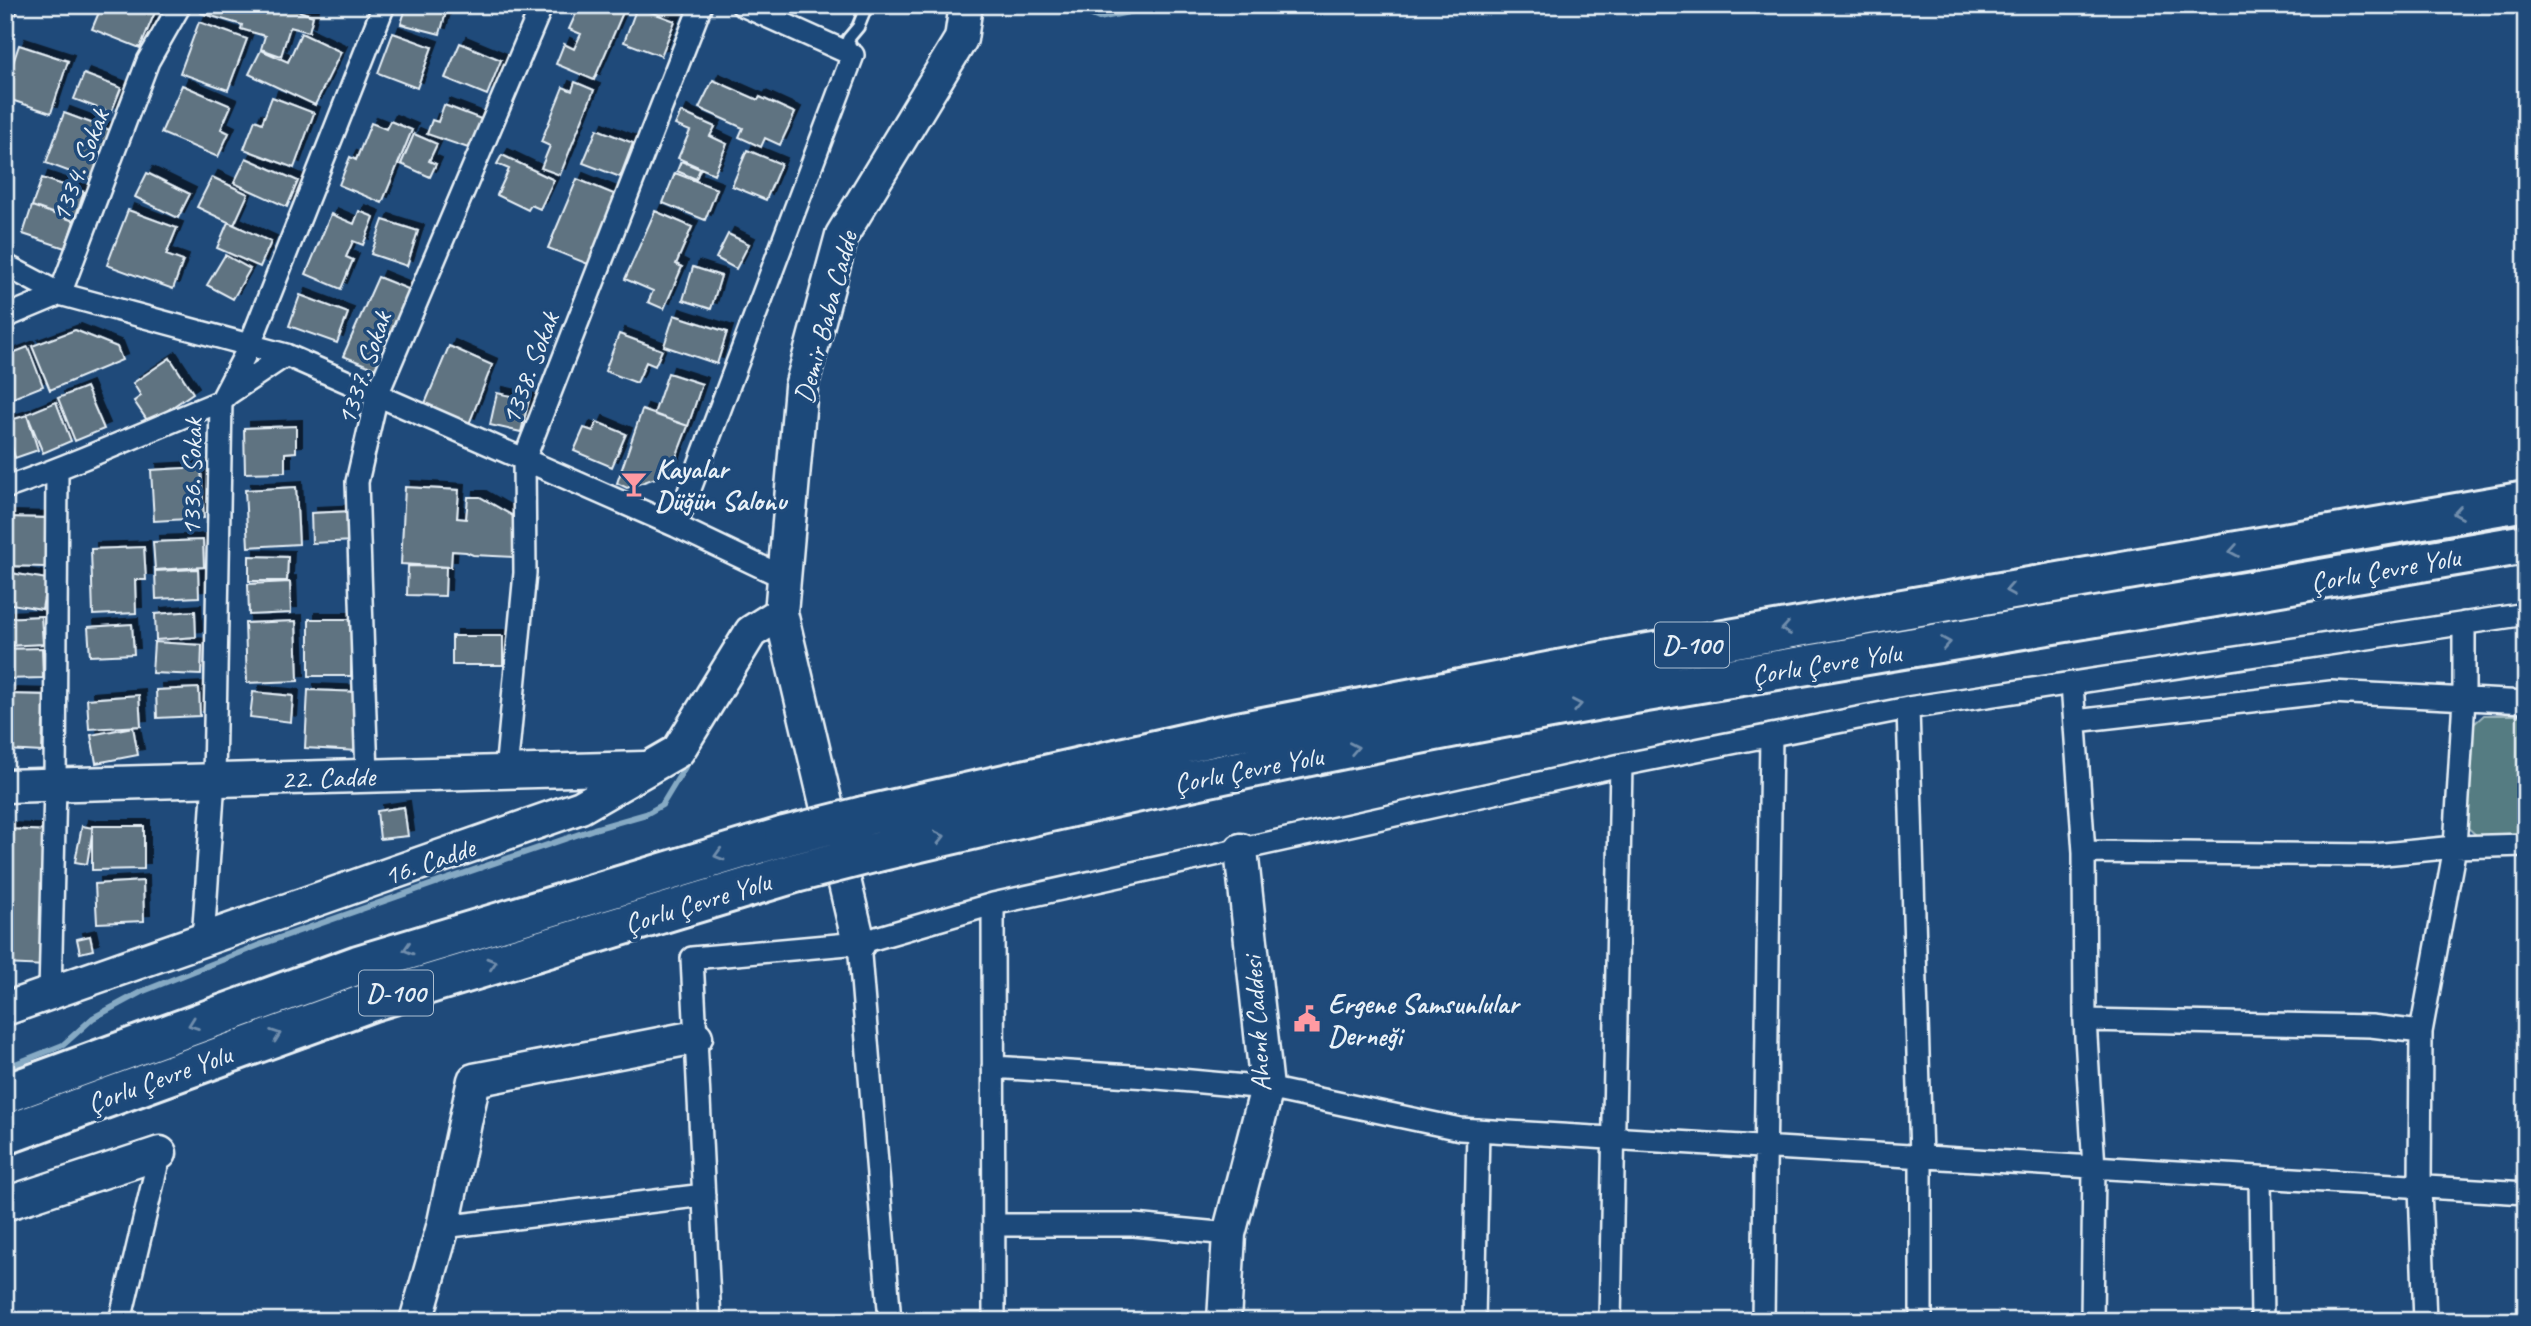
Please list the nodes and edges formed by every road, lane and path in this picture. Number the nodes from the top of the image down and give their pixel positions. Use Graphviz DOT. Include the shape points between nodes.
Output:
graph roads {
  1 [pos="180,5"];
  2 [pos="384,5"];
  3 [pos="542,5"];
  4 [pos="701,5"];
  5 [pos="742,5"];
  6 [pos="867,5"];
  7 [pos="965,5"];
  8 [pos="853,55"];
  9 [pos="5,265"];
  10 [pos="60,294"];
  11 [pos="5,317"];
  12 [pos="249,347"];
  13 [pos="286,355"];
  14 [pos="377,395"];
  15 [pos="221,401"];
  16 [pos="524,460"];
  17 [pos="57,470"];
  18 [pos="5,488"];
  19 [pos="2526,501"];
  20 [pos="676,526"];
  21 [pos="2526,544"];
  22 [pos="783,577"];
  23 [pos="781,612"];
  24 [pos="2526,614"];
  25 [pos="2464,623"];
  26 [pos="2072,684"];
  27 [pos="2464,699"];
  28 [pos="2526,702"];
  29 [pos="1908,708"];
  30 [pos="2075,721"];
  31 [pos="1771,735"];
  32 [pos="1621,765"];
  33 [pos="650,767"];
  34 [pos="506,772"];
  35 [pos="367,775"];
  36 [pos="214,780"];
  37 [pos="55,784"];
  38 [pos="5,786"];
  39 [pos="2526,845"];
  40 [pos="2455,847"];
  41 [pos="1241,850"];
  42 [pos="2084,852"];
  43 [pos="993,904"];
  44 [pos="204,940"];
  45 [pos="859,943"];
  46 [pos="50,993"];
  47 [pos="5,1009"];
  48 [pos="2085,1020"];
  49 [pos="2421,1032"];
  50 [pos="696,1037"];
  51 [pos="993,1067"];
  52 [pos="1267,1088"];
  53 [pos="5,1094"];
  54 [pos="1478,1130"];
  55 [pos="5,1135"];
  56 [pos="1615,1139"];
  57 [pos="1766,1148"];
  58 [pos="160,1153"];
  59 [pos="1921,1157"];
  60 [pos="2094,1168"];
  61 [pos="2260,1178"];
  62 [pos="2420,1188"];
  63 [pos="2526,1193"];
  64 [pos="704,1195"];
  65 [pos="5,1204"];
  66 [pos="994,1225"];
  67 [pos="443,1227"];
  68 [pos="1229,1234"];
  69 [pos="120,1321"];
  70 [pos="416,1321"];
  71 [pos="710,1321"];
  72 [pos="890,1321"];
  73 [pos="994,1321"];
  74 [pos="1224,1321"];
  75 [pos="1474,1321"];
  76 [pos="1610,1321"];
  77 [pos="1763,1321"];
  78 [pos="1921,1321"];
  79 [pos="2092,1321"];
  80 [pos="2262,1321"];
  81 [pos="2425,1321"];
  1 -- 10 [label="street, 1334. Sokak" via="148,61"];
  2 -- 12 [label="street, 1336. Sokak"];
  3 -- 14 [label="street, 1337. Sokak"];
  4 -- 16 [label="street, 1338. Sokak"];
  5 -- 8 [label="street"];
  6 -- 8 [label="lane" via="849,39"];
  7 -- 22 [label="street, Demir Baba Cadde" via="961,39 842,235 801,387"];
  8 -- 20 [label="street"];
  9 -- 10 [label="street"];
  10 -- 11 [label="street"];
  10 -- 12 [label="street"];
  12 -- 13 [label="street"];
  12 -- 15 [label="street, 1336. Sokak"];
  13 -- 14 [label="street"];
  13 -- 15 [label="street"];
  14 -- 16 [label="street"];
  14 -- 35 [label="street, 1337. Sokak" via="357,482"];
  15 -- 17 [label="street"];
  15 -- 36 [label="street, 1336. Sokak"];
  16 -- 20 [label="street"];
  16 -- 34 [label="street, 1338. Sokak" via="525,573"];
  17 -- 18 [label="street"];
  17 -- 37 [label="street"];
  19 -- 53 [label="highway, Çorlu Çevre Yolu / D-100, one-way, bridge" via="1620,658 1222,735 864,816 358,965"];
  20 -- 22 [label="street"];
  55 -- 21 [label="highway, Çorlu Çevre Yolu / D-100, one-way, bridge" via="370,1002 873,853 1135,792 1632,695"];
  22 -- 23 [label="street, Demir Baba Cadde"];
  23 -- 33 [label="street, 16. Cadde" via="751,632 678,751"];
  23 -- 45 [label="street, Demir Baba Cadde"];
  24 -- 25 [label="street"];
  25 -- 26 [label="street"];
  25 -- 27 [label="street"];
  26 -- 29 [label="street"];
  26 -- 30 [label="street"];
  27 -- 28 [label="street"];
  27 -- 30 [label="street" via="2331,692"];
  27 -- 40 [label="street"];
  29 -- 31 [label="street"];
  29 -- 59 [label="street"];
  30 -- 42 [label="street"];
  31 -- 32 [label="street"];
  31 -- 57 [label="street"];
  32 -- 41 [label="street"];
  32 -- 56 [label="street"];
  33 -- 34 [label="street, 22. Cadde"];
  33 -- 44 [label="street, 16. Cadde" via="581,807"];
  34 -- 35 [label="street, 22. Cadde"];
  35 -- 36 [label="street, 22. Cadde"];
  36 -- 37 [label="street, 22. Cadde"];
  36 -- 44 [label="street, 1336. Sokak"];
  37 -- 38 [label="street, 22. Cadde"];
  37 -- 46 [label="street"];
  39 -- 40 [label="street"];
  40 -- 42 [label="street" via="2374,855"];
  40 -- 49 [label="street"];
  41 -- 43 [label="street"];
  41 -- 52 [label="street, Ahenk Caddesi"];
  42 -- 48 [label="street"];
  43 -- 45 [label="street"];
  43 -- 51 [label="street"];
  44 -- 46 [label="street, 16. Cadde"];
  45 -- 50 [label="street" via="692,958"];
  45 -- 72 [label="street"];
  46 -- 47 [label="street, 16. Cadde"];
  48 -- 49 [label="street" via="2371,1026"];
  48 -- 60 [label="street"];
  49 -- 62 [label="street"];
  50 -- 64 [label="street"];
  50 -- 67 [label="street" via="474,1080"];
  51 -- 52 [label="street"];
  51 -- 66 [label="street"];
  52 -- 54 [label="street"];
  52 -- 68 [label="street, Ahenk Caddesi"];
  54 -- 56 [label="street"];
  54 -- 75 [label="street"];
  56 -- 57 [label="street"];
  56 -- 76 [label="street"];
  57 -- 59 [label="street"];
  57 -- 77 [label="street"];
  58 -- 65 [label="street"];
  58 -- 69 [label="street"];
  59 -- 60 [label="street"];
  59 -- 78 [label="street"];
  60 -- 61 [label="street"];
  60 -- 79 [label="street"];
  61 -- 62 [label="street"];
  61 -- 80 [label="street"];
  62 -- 63 [label="street"];
  62 -- 81 [label="street"];
  64 -- 67 [label="street"];
  64 -- 71 [label="street"];
  66 -- 68 [label="street" via="1134,1225"];
  66 -- 73 [label="street"];
  67 -- 70 [label="street"];
  68 -- 74 [label="street, Ahenk Caddesi"];
}
